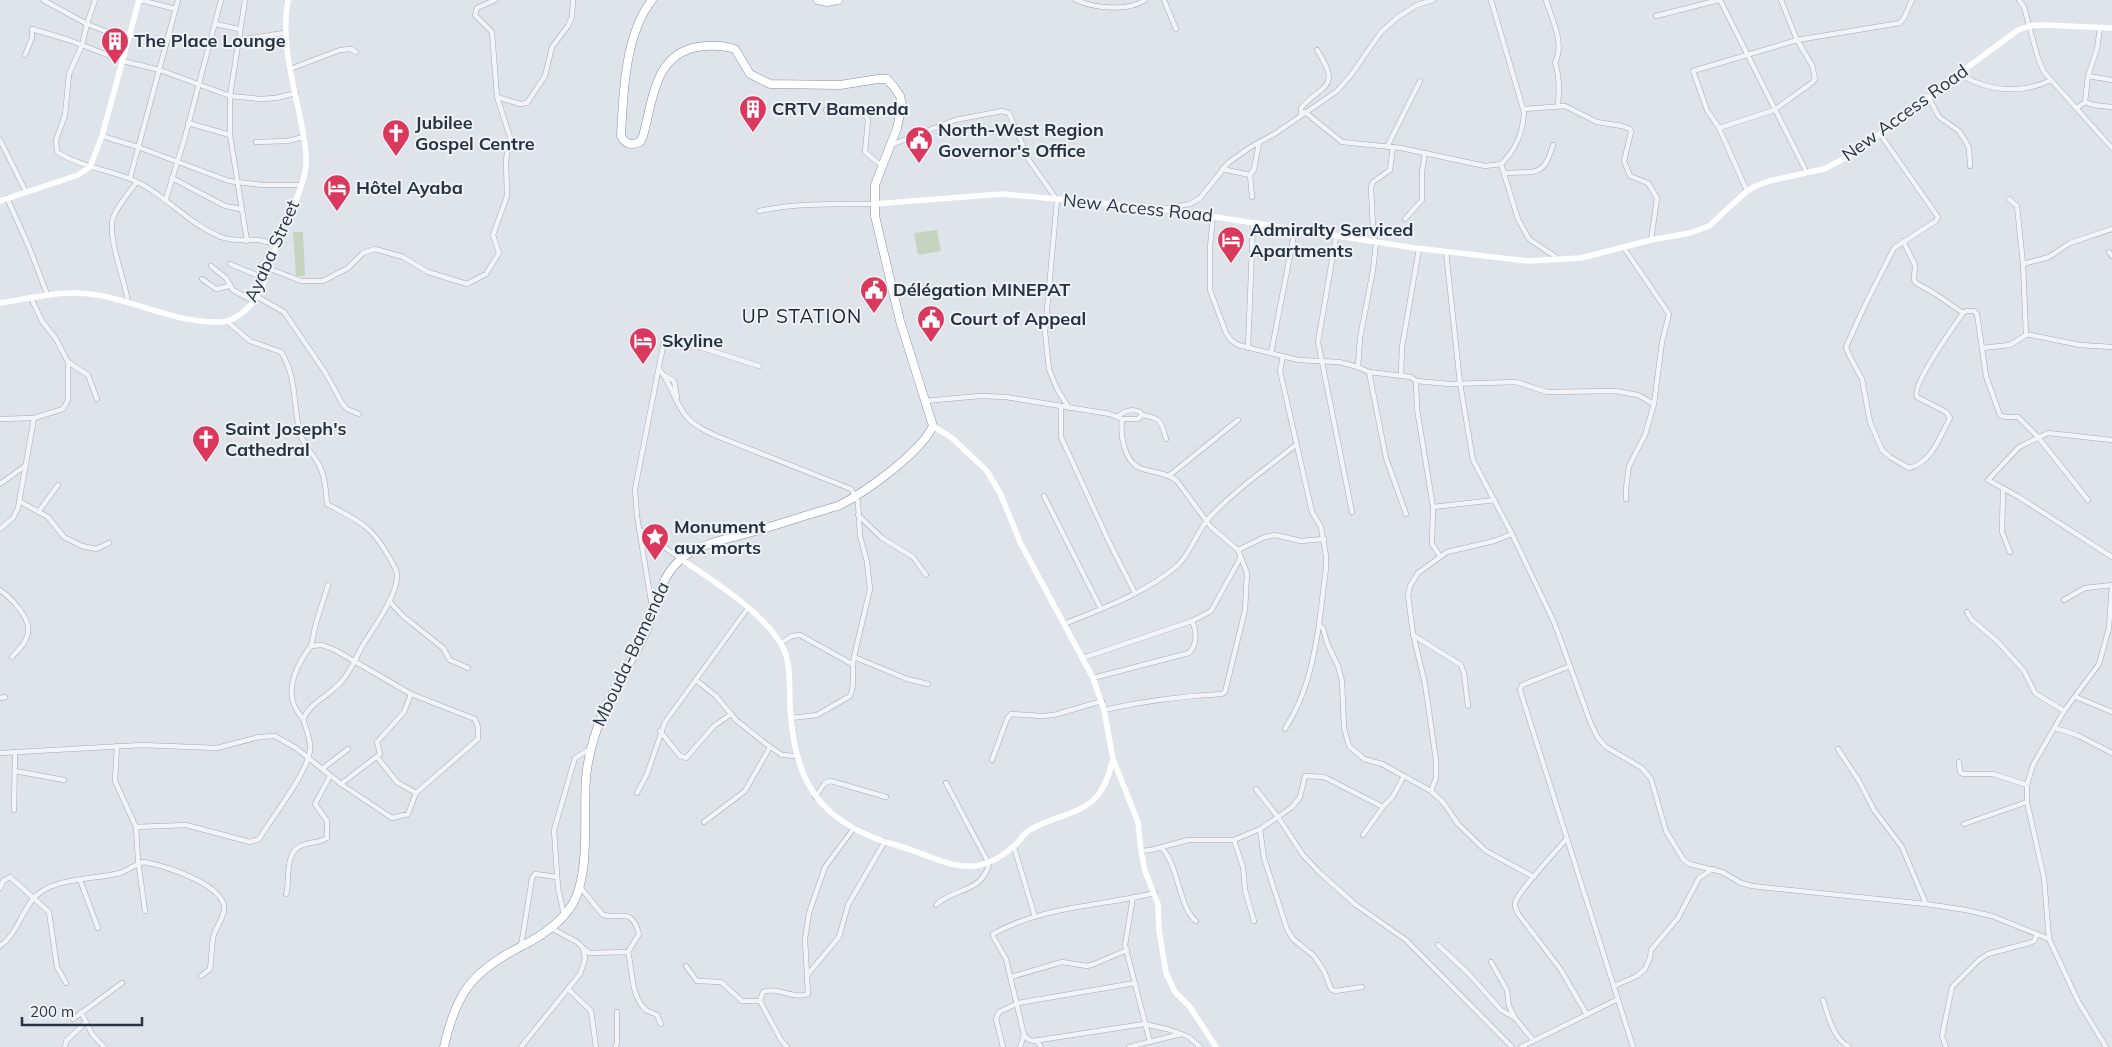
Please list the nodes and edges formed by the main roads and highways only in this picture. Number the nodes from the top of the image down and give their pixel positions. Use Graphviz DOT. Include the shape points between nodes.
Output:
graph roads {
  1 [pos="140,0"];
  2 [pos="288,0"];
  3 [pos="652,0"];
  4 [pos="818,0"];
  5 [pos="838,0"];
  6 [pos="2112,28"];
  7 [pos="0,200"];
  8 [pos="874,204"];
  9 [pos="0,303"];
  10 [pos="933,426"];
  11 [pos="681,559"];
  12 [pos="1113,759"];
  13 [pos="444,1047"];
  14 [pos="1216,1047"];
  1 -- 7 [label="main road" via="102,136 90,167 78,175"];
  2 -- 9 [label="main road, Ayaba Street" via="284,33 304,137 306,166 255,298 238,317 228,322 173,317 128,302 75,292"];
  3 -- 8 [label="highway" via="640,19 627,63 621,136 624,141 629,144 640,142 660,76 668,63 686,50 709,45 735,49 750,74 770,84 840,84 887,79 900,96 902,105 897,128 875,186"];
  4 -- 5 [label="highway"];
  6 -- 8 [label="main road, New Access Road" via="2030,26 2018,30 1880,134 1824,169 1769,181 1747,191 1709,226 1690,233 1581,258 1528,261 1446,252 1164,209 1002,194"];
  8 -- 10 [label="highway" via="900,321"];
  10 -- 11 [label="highway, Mbouda-Bamenda" via="929,436 912,452 856,497 838,506 712,544"];
  10 -- 12 [label="main road" via="952,438 986,470 1000,493 1021,544 1093,678 1102,701"];
  11 -- 12 [label="main road" via="748,608 781,643 787,662 796,756 805,779 815,797 854,828 947,864 976,867 989,864 1028,831 1086,807 1101,793"];
  11 -- 13 [label="highway, Mbouda-Bamenda" via="660,588 648,628 604,709 590,749 583,868 580,888 572,906 551,928 477,974 461,995 450,1020"];
  12 -- 14 [label="main road" via="1138,822 1145,871 1158,904 1166,973 1175,992 1190,1007"];
}
